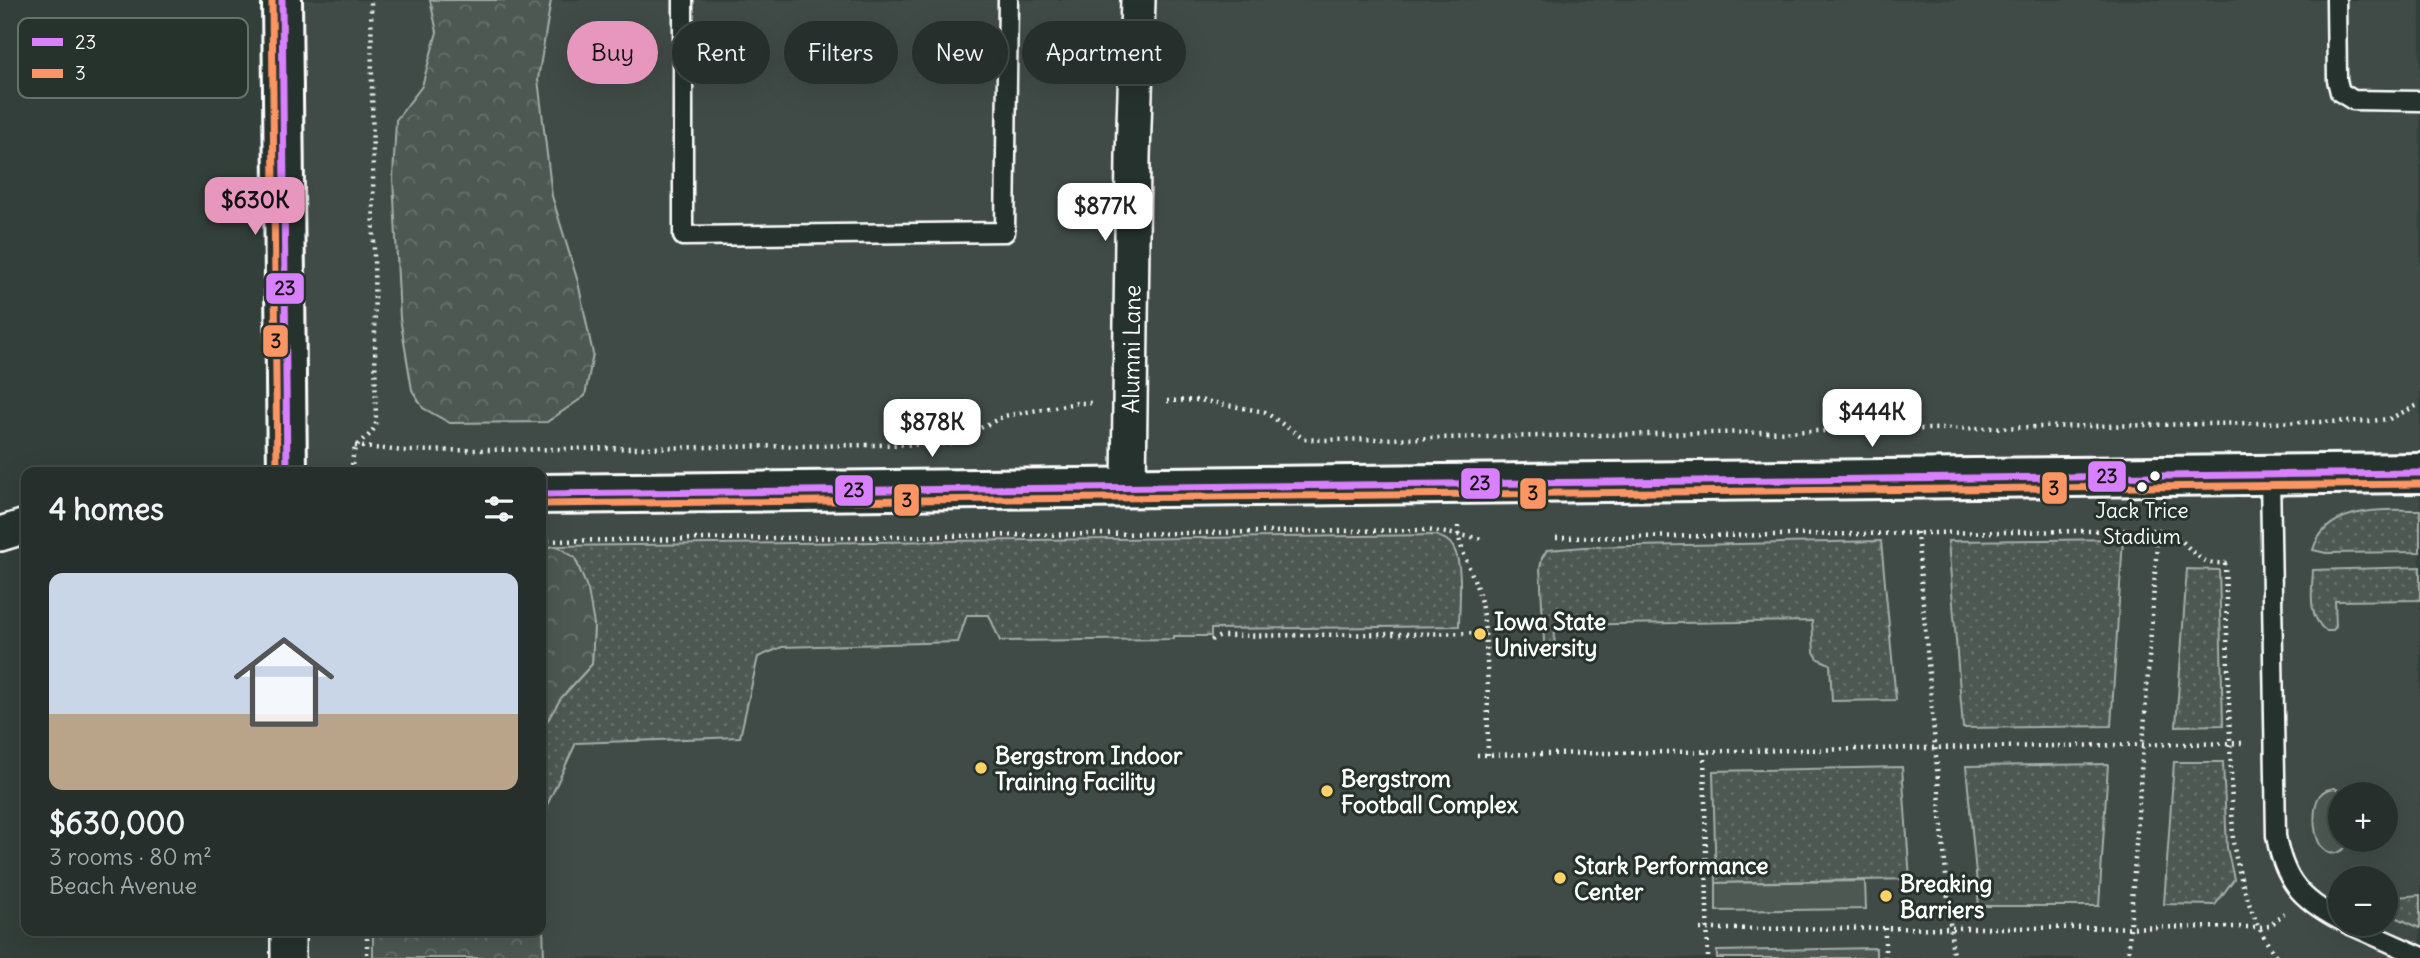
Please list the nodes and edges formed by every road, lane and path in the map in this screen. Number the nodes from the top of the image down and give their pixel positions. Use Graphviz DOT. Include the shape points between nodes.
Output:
graph roads {
  1 [pos="282,0"];
  2 [pos="371,0"];
  3 [pos="683,0"];
  4 [pos="1008,0"];
  5 [pos="1138,0"];
  6 [pos="2336,0"];
  7 [pos="2420,101"];
  8 [pos="2420,404"];
  9 [pos="1304,439"];
  10 [pos="949,444"];
  11 [pos="355,446"];
  12 [pos="287,467"];
  13 [pos="352,467"];
  14 [pos="2420,473"];
  15 [pos="2270,475"];
  16 [pos="1129,486"];
  17 [pos="546,494"];
  18 [pos="2140,522"];
  19 [pos="2025,523"];
  20 [pos="1458,526"];
  21 [pos="21,528"];
  22 [pos="2141,530"];
  23 [pos="2158,530"];
  24 [pos="2025,531"];
  25 [pos="1917,532"];
  26 [pos="0,534"];
  27 [pos="1458,535"];
  28 [pos="1556,538"];
  29 [pos="1484,539"];
  30 [pos="546,541"];
  31 [pos="1485,633"];
  32 [pos="1211,640"];
  33 [pos="2232,743"];
  34 [pos="2143,745"];
  35 [pos="1935,748"];
  36 [pos="1704,752"];
  37 [pos="1478,755"];
  38 [pos="1488,755"];
  39 [pos="2328,913"];
  40 [pos="2270,926"];
  41 [pos="2130,927"];
  42 [pos="2260,927"];
  43 [pos="1885,928"];
  44 [pos="1951,928"];
  45 [pos="1700,929"];
  46 [pos="1707,929"];
  47 [pos="288,936"];
  48 [pos="367,936"];
  49 [pos="2374,936"];
  50 [pos="2420,957"];
  51 [pos="288,958"];
  52 [pos="367,958"];
  53 [pos="1708,958"];
  54 [pos="1885,958"];
  55 [pos="1953,958"];
  56 [pos="2128,958"];
  57 [pos="2278,958"];
  1 -- 12 [label="street"];
  2 -- 11 [label="path" via="376,425"];
  3 -- 4 [label="lane" via="682,236 1005,232"];
  5 -- 16 [label="street, Alumni Lane"];
  6 -- 7 [label="lane" via="2340,92 2353,100"];
  8 -- 9 [label="path" via="2389,419 2370,421"];
  10 -- 11 [label="path" via="403,451"];
  11 -- 13 [label="path"];
  14 -- 15 [label="street"];
  15 -- 16 [label="street"];
  15 -- 39 [label="lane" via="2276,836 2288,877 2302,896"];
  16 -- 17 [label="street"];
  18 -- 22 [label="path"];
  19 -- 24 [label="path"];
  20 -- 27 [label="path"];
  21 -- 26 [label="street"];
  22 -- 23 [label="path"];
  22 -- 24 [label="path"];
  23 -- 33 [label="path" via="2180,537 2205,560 2227,563"];
  23 -- 34 [label="path"];
  24 -- 25 [label="path"];
  25 -- 28 [label="path"];
  25 -- 35 [label="path"];
  27 -- 29 [label="path"];
  27 -- 30 [label="path" via="1427,530"];
  27 -- 31 [label="path" via="1478,586"];
  31 -- 32 [label="path" via="1221,636"];
  31 -- 38 [label="path"];
  33 -- 34 [label="path"];
  33 -- 42 [label="path" via="2232,842 2241,881"];
  34 -- 35 [label="path"];
  34 -- 41 [label="path"];
  35 -- 36 [label="path"];
  35 -- 44 [label="path"];
  36 -- 38 [label="path"];
  36 -- 46 [label="path"];
  37 -- 38 [label="path"];
  40 -- 42 [label="path"];
  41 -- 42 [label="path"];
  41 -- 44 [label="path"];
  41 -- 56 [label="path"];
  42 -- 57 [label="path"];
  43 -- 44 [label="path"];
  43 -- 46 [label="path"];
  43 -- 54 [label="path"];
  44 -- 55 [label="path"];
  45 -- 46 [label="path"];
  46 -- 53 [label="path"];
  47 -- 51 [label="street"];
  48 -- 52 [label="path"];
  49 -- 50 [label="lane"];
}
